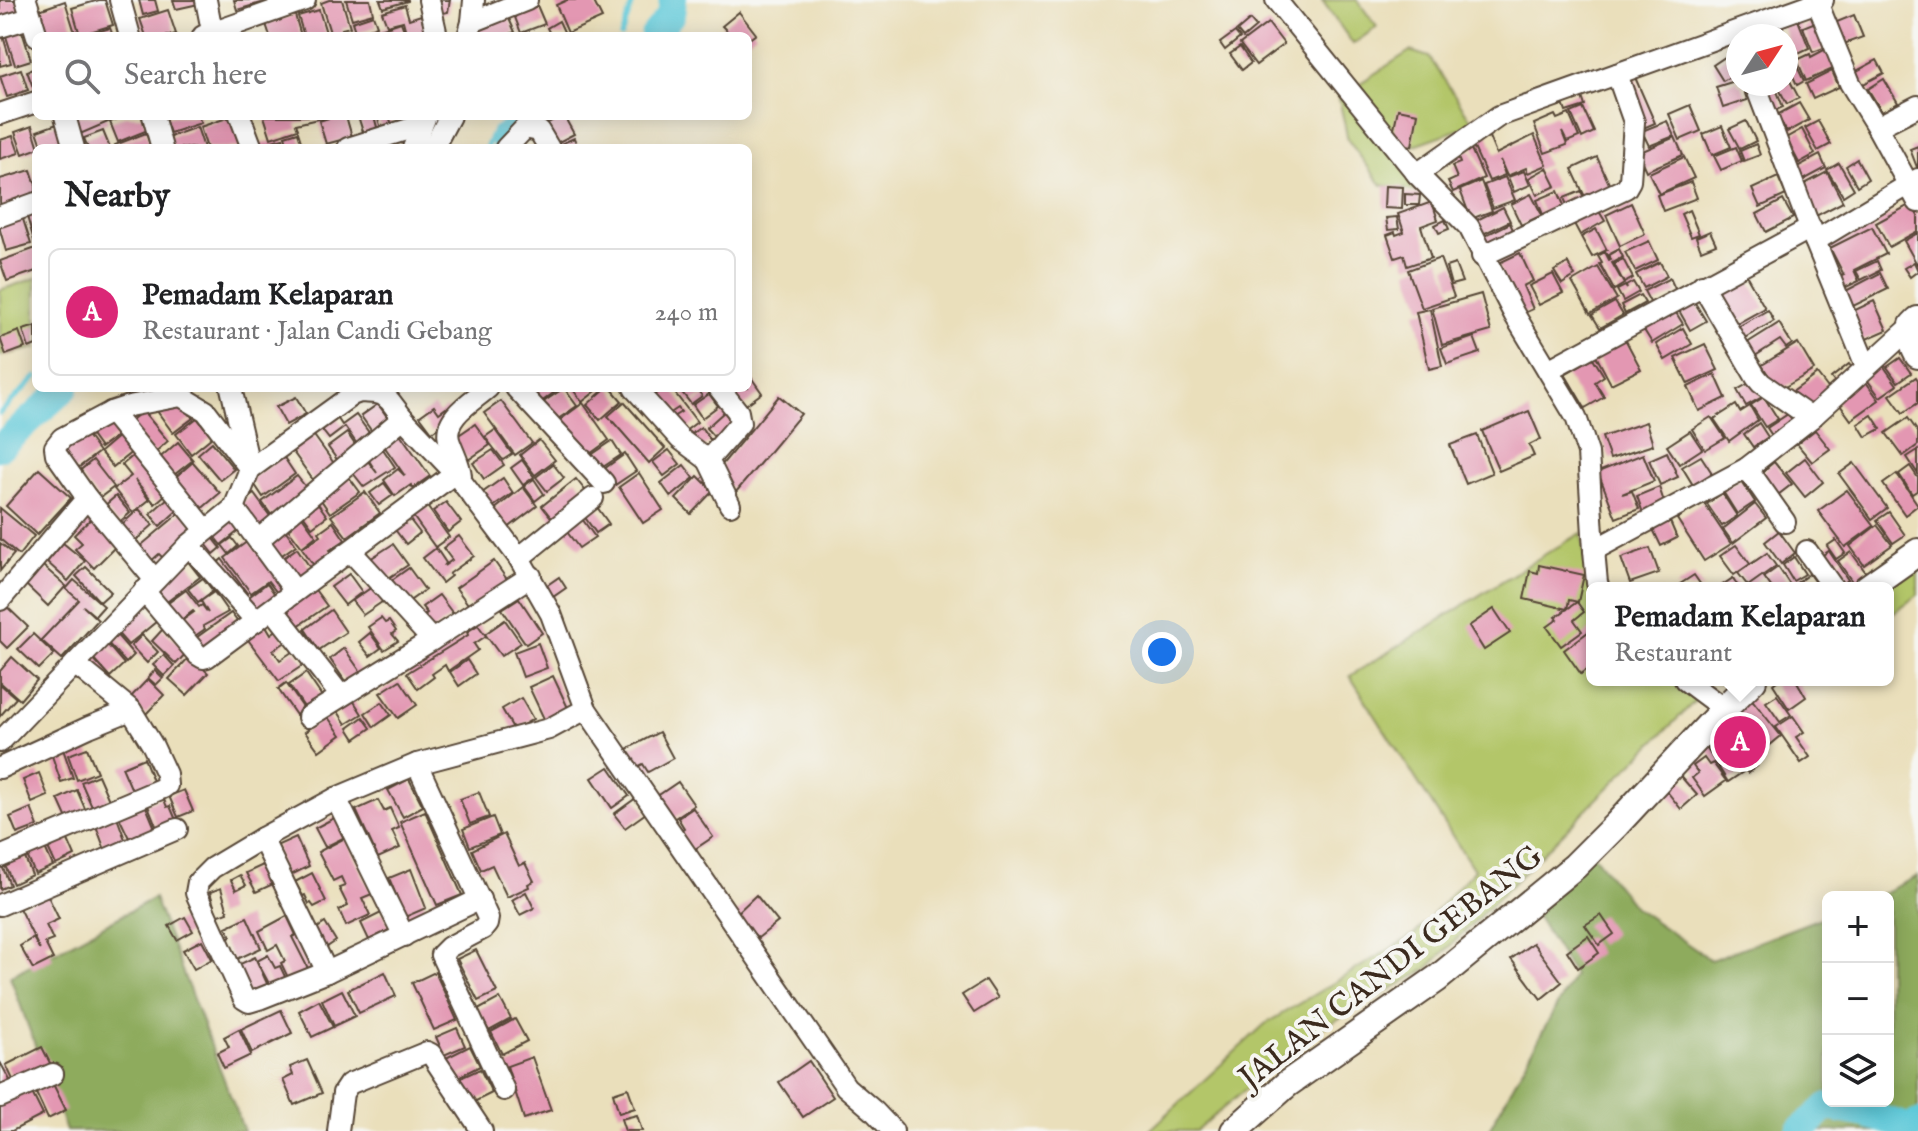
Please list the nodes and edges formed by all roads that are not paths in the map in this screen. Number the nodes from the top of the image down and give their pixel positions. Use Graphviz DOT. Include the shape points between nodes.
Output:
graph roads {
  1 [pos="120,0"];
  2 [pos="206,0"];
  3 [pos="305,0"];
  4 [pos="429,0"];
  5 [pos="474,0"];
  6 [pos="527,0"];
  7 [pos="1276,0"];
  8 [pos="1820,1"];
  9 [pos="31,18"];
  10 [pos="1766,24"];
  11 [pos="0,27"];
  12 [pos="470,29"];
  13 [pos="129,32"];
  14 [pos="210,32"];
  15 [pos="218,32"];
  16 [pos="436,32"];
  17 [pos="1726,40"];
  18 [pos="1617,74"];
  19 [pos="1760,96"];
  20 [pos="32,103"];
  21 [pos="1918,106"];
  22 [pos="0,114"];
  23 [pos="66,120"];
  24 [pos="154,120"];
  25 [pos="242,120"];
  26 [pos="424,120"];
  27 [pos="448,120"];
  28 [pos="1877,127"];
  29 [pos="73,144"];
  30 [pos="161,144"];
  31 [pos="250,144"];
  32 [pos="359,144"];
  33 [pos="415,144"];
  34 [pos="435,144"];
  35 [pos="510,144"];
  36 [pos="547,144"];
  37 [pos="1417,174"];
  38 [pos="1915,188"];
  39 [pos="32,204"];
  40 [pos="0,216"];
  41 [pos="1813,235"];
  42 [pos="1482,256"];
  43 [pos="1702,285"];
  44 [pos="1916,323"];
  45 [pos="1918,355"];
  46 [pos="1866,366"];
  47 [pos="1548,370"];
  48 [pos="232,392"];
  49 [pos="483,392"];
  50 [pos="519,392"];
  51 [pos="638,392"];
  52 [pos="722,392"];
  53 [pos="111,412"];
  54 [pos="403,418"];
  55 [pos="1811,418"];
  56 [pos="708,460"];
  57 [pos="1747,468"];
  58 [pos="250,469"];
  59 [pos="458,477"];
  60 [pos="87,498"];
  61 [pos="730,505"];
  62 [pos="234,508"];
  63 [pos="1785,522"];
  64 [pos="206,530"];
  65 [pos="258,540"];
  66 [pos="189,545"];
  67 [pos="1594,550"];
  68 [pos="1807,551"];
  69 [pos="1918,552"];
  70 [pos="357,558"];
  71 [pos="519,558"];
  72 [pos="531,576"];
  73 [pos="1597,582"];
  74 [pos="1829,582"];
  75 [pos="1876,582"];
  76 [pos="150,585"];
  77 [pos="295,591"];
  78 [pos="0,600"];
  79 [pos="279,617"];
  80 [pos="256,621"];
  81 [pos="432,640"];
  82 [pos="75,664"];
  83 [pos="1693,686"];
  84 [pos="1747,686"];
  85 [pos="341,696"];
  86 [pos="586,709"];
  87 [pos="1724,709"];
  88 [pos="131,710"];
  89 [pos="308,717"];
  90 [pos="0,742"];
  91 [pos="417,764"];
  92 [pos="0,768"];
  93 [pos="336,798"];
  94 [pos="177,829"];
  95 [pos="262,838"];
  96 [pos="0,857"];
  97 [pos="480,899"];
  98 [pos="0,905"];
  99 [pos="404,936"];
  100 [pos="327,972"];
  101 [pos="53,1074"];
  102 [pos="504,1090"];
  103 [pos="0,1097"];
  104 [pos="338,1131"];
  105 [pos="482,1131"];
  106 [pos="893,1131"];
  107 [pos="1234,1131"];
  1 -- 13 [label="street"];
  2 -- 14 [label="street"];
  3 -- 15 [label="street"];
  4 -- 16 [label="street"];
  5 -- 12 [label="street"];
  6 -- 12 [label="street"];
  7 -- 37 [label="street"];
  8 -- 10 [label="street"];
  8 -- 28 [label="street" via="1850,83"];
  9 -- 11 [label="street"];
  17 -- 18 [label="street"];
  18 -- 37 [label="street" via="1499,116"];
  18 -- 42 [label="street" via="1634,122 1628,185"];
  19 -- 41 [label="street"];
  20 -- 22 [label="street"];
  21 -- 28 [label="street"];
  23 -- 29 [label="street"];
  24 -- 30 [label="street"];
  25 -- 31 [label="street"];
  26 -- 32 [label="street"];
  26 -- 33 [label="street"];
  27 -- 34 [label="street"];
  28 -- 38 [label="street"];
  35 -- 36 [label="street" via="525,128 539,131"];
  37 -- 42 [label="street" via="1469,227"];
  38 -- 41 [label="street"];
  39 -- 40 [label="street"];
  41 -- 43 [label="street"];
  41 -- 46 [label="street"];
  42 -- 47 [label="street"];
  43 -- 47 [label="street"];
  43 -- 55 [label="street" via="1756,377"];
  44 -- 45 [label="main road"];
  44 -- 46 [label="street"];
  46 -- 55 [label="street"];
  47 -- 67 [label="street" via="1576,417 1588,453"];
  48 -- 58 [label="street"];
  49 -- 59 [label="street" via="449,425 462,473"];
  50 -- 71 [label="street" via="599,491"];
  51 -- 56 [label="street" via="680,439"];
  52 -- 56 [label="street" via="740,423"];
  53 -- 58 [label="street" via="181,396 206,411"];
  53 -- 60 [label="street" via="55,447"];
  53 -- 64 [label="street"];
  54 -- 58 [label="street" via="383,395 360,392"];
  54 -- 59 [label="street"];
  54 -- 65 [label="street"];
  55 -- 57 [label="street"];
  56 -- 61 [label="street"];
  57 -- 63 [label="street"];
  57 -- 67 [label="street"];
  58 -- 62 [label="street"];
  59 -- 71 [label="street"];
  59 -- 77 [label="street"];
  60 -- 76 [label="street"];
  60 -- 78 [label="street"];
  62 -- 64 [label="street"];
  62 -- 65 [label="street"];
  64 -- 66 [label="street"];
  65 -- 77 [label="street"];
  66 -- 76 [label="street"];
  66 -- 80 [label="street"];
  67 -- 73 [label="street"];
  68 -- 74 [label="street"];
  69 -- 75 [label="main road"];
  70 -- 81 [label="street"];
  71 -- 72 [label="street"];
  72 -- 81 [label="street"];
  72 -- 86 [label="street"];
  76 -- 80 [label="street" via="203,658"];
  76 -- 82 [label="street"];
  77 -- 80 [label="street"];
  79 -- 85 [label="street"];
  81 -- 85 [label="street"];
  82 -- 88 [label="street"];
  82 -- 90 [label="street"];
  83 -- 87 [label="street"];
  84 -- 87 [label="main road, JALAN CANDI GEBANG"];
  85 -- 89 [label="street"];
  86 -- 91 [label="street" via="549,729"];
  86 -- 106 [label="street" via="846,1087"];
  87 -- 107 [label="main road, JALAN CANDI GEBANG" via="1575,866 1438,978 1287,1084"];
  88 -- 92 [label="street"];
  88 -- 96 [label="street" via="153,746 167,785"];
  91 -- 93 [label="street"];
  91 -- 97 [label="street"];
  93 -- 95 [label="street"];
  93 -- 99 [label="street"];
  94 -- 98 [label="street"];
  95 -- 100 [label="street"];
  95 -- 100 [label="street" via="212,868 198,882 196,893 244,999 259,999"];
  97 -- 99 [label="street"];
  97 -- 102 [label="street" via="487,924 441,955"];
  99 -- 100 [label="street"];
  101 -- 103 [label="street"];
  104 -- 105 [label="street" via="345,1087 427,1052"];
}
